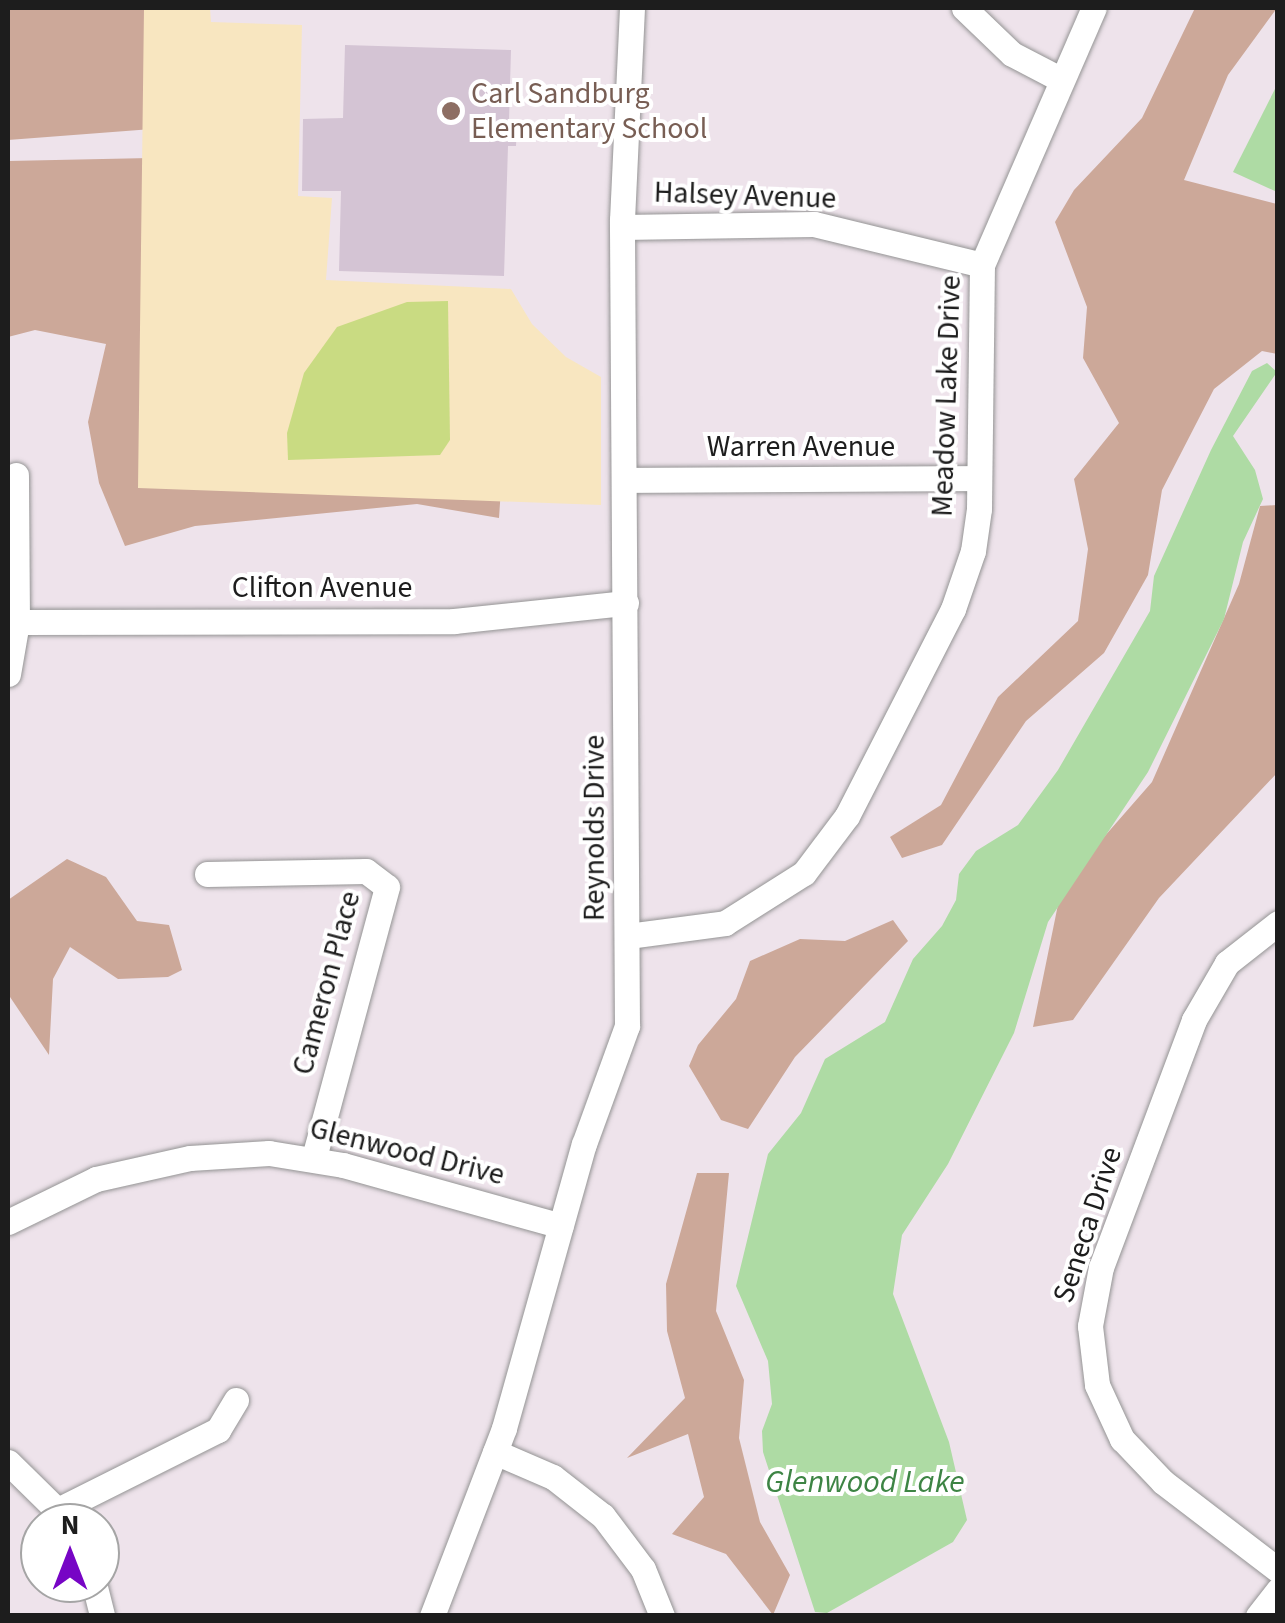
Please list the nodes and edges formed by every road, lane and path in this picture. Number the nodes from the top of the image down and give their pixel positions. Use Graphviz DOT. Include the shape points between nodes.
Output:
graph roads {
  1 [pos="632,8"];
  2 [pos="964,8"];
  3 [pos="1094,8"];
  4 [pos="1062,80"];
  5 [pos="622,227"];
  6 [pos="982,265"];
  7 [pos="16,475"];
  8 [pos="978,478"];
  9 [pos="624,480"];
  10 [pos="626,604"];
  11 [pos="17,622"];
  12 [pos="8,674"];
  13 [pos="207,874"];
  14 [pos="1278,923"];
  15 [pos="628,936"];
  16 [pos="314,1158"];
  17 [pos="8,1222"];
  18 [pos="561,1226"];
  19 [pos="236,1400"];
  20 [pos="495,1452"];
  21 [pos="8,1462"];
  22 [pos="51,1503"];
  23 [pos="88,1503"];
  24 [pos="1278,1570"];
  25 [pos="1278,1590"];
  26 [pos="432,1616"];
  27 [pos="662,1616"];
  28 [pos="1258,1616"];
  1 -- 5 [label="street, Reynolds Drive"];
  2 -- 4 [label="street" via="1012,54"];
  3 -- 4 [label="street, Meadow Lake Drive"];
  4 -- 6 [label="street, Meadow Lake Drive"];
  5 -- 6 [label="street, Halsey Avenue" via="814,224"];
  5 -- 9 [label="street, Reynolds Drive"];
  6 -- 8 [label="street, Meadow Lake Drive"];
  7 -- 11 [label="street"];
  8 -- 9 [label="street, Warren Avenue"];
  8 -- 15 [label="street, Meadow Lake Drive" via="966,577 825,850 781,893 739,916 692,932"];
  9 -- 10 [label="street, Reynolds Drive"];
  10 -- 11 [label="street, Clifton Avenue" via="454,620"];
  10 -- 15 [label="street, Reynolds Drive"];
  11 -- 12 [label="street"];
  13 -- 16 [label="street, Cameron Place" via="366,872 386,887"];
  14 -- 24 [label="street, Seneca Drive" via="1227,964 1194,1020 1102,1268 1090,1326 1097,1385 1122,1439 1163,1482"];
  15 -- 18 [label="street, Reynolds Drive" via="627,1026"];
  16 -- 17 [label="street, Glenwood Drive" via="190,1158 80,1184"];
  16 -- 18 [label="street, Glenwood Drive"];
  18 -- 20 [label="street, Reynolds Drive"];
  19 -- 23 [label="street" via="218,1430"];
  20 -- 26 [label="street, Reynolds Drive"];
  20 -- 27 [label="street" via="553,1477 604,1516 643,1569"];
  21 -- 22 [label="street"];
  25 -- 28 [label="street"];
}
